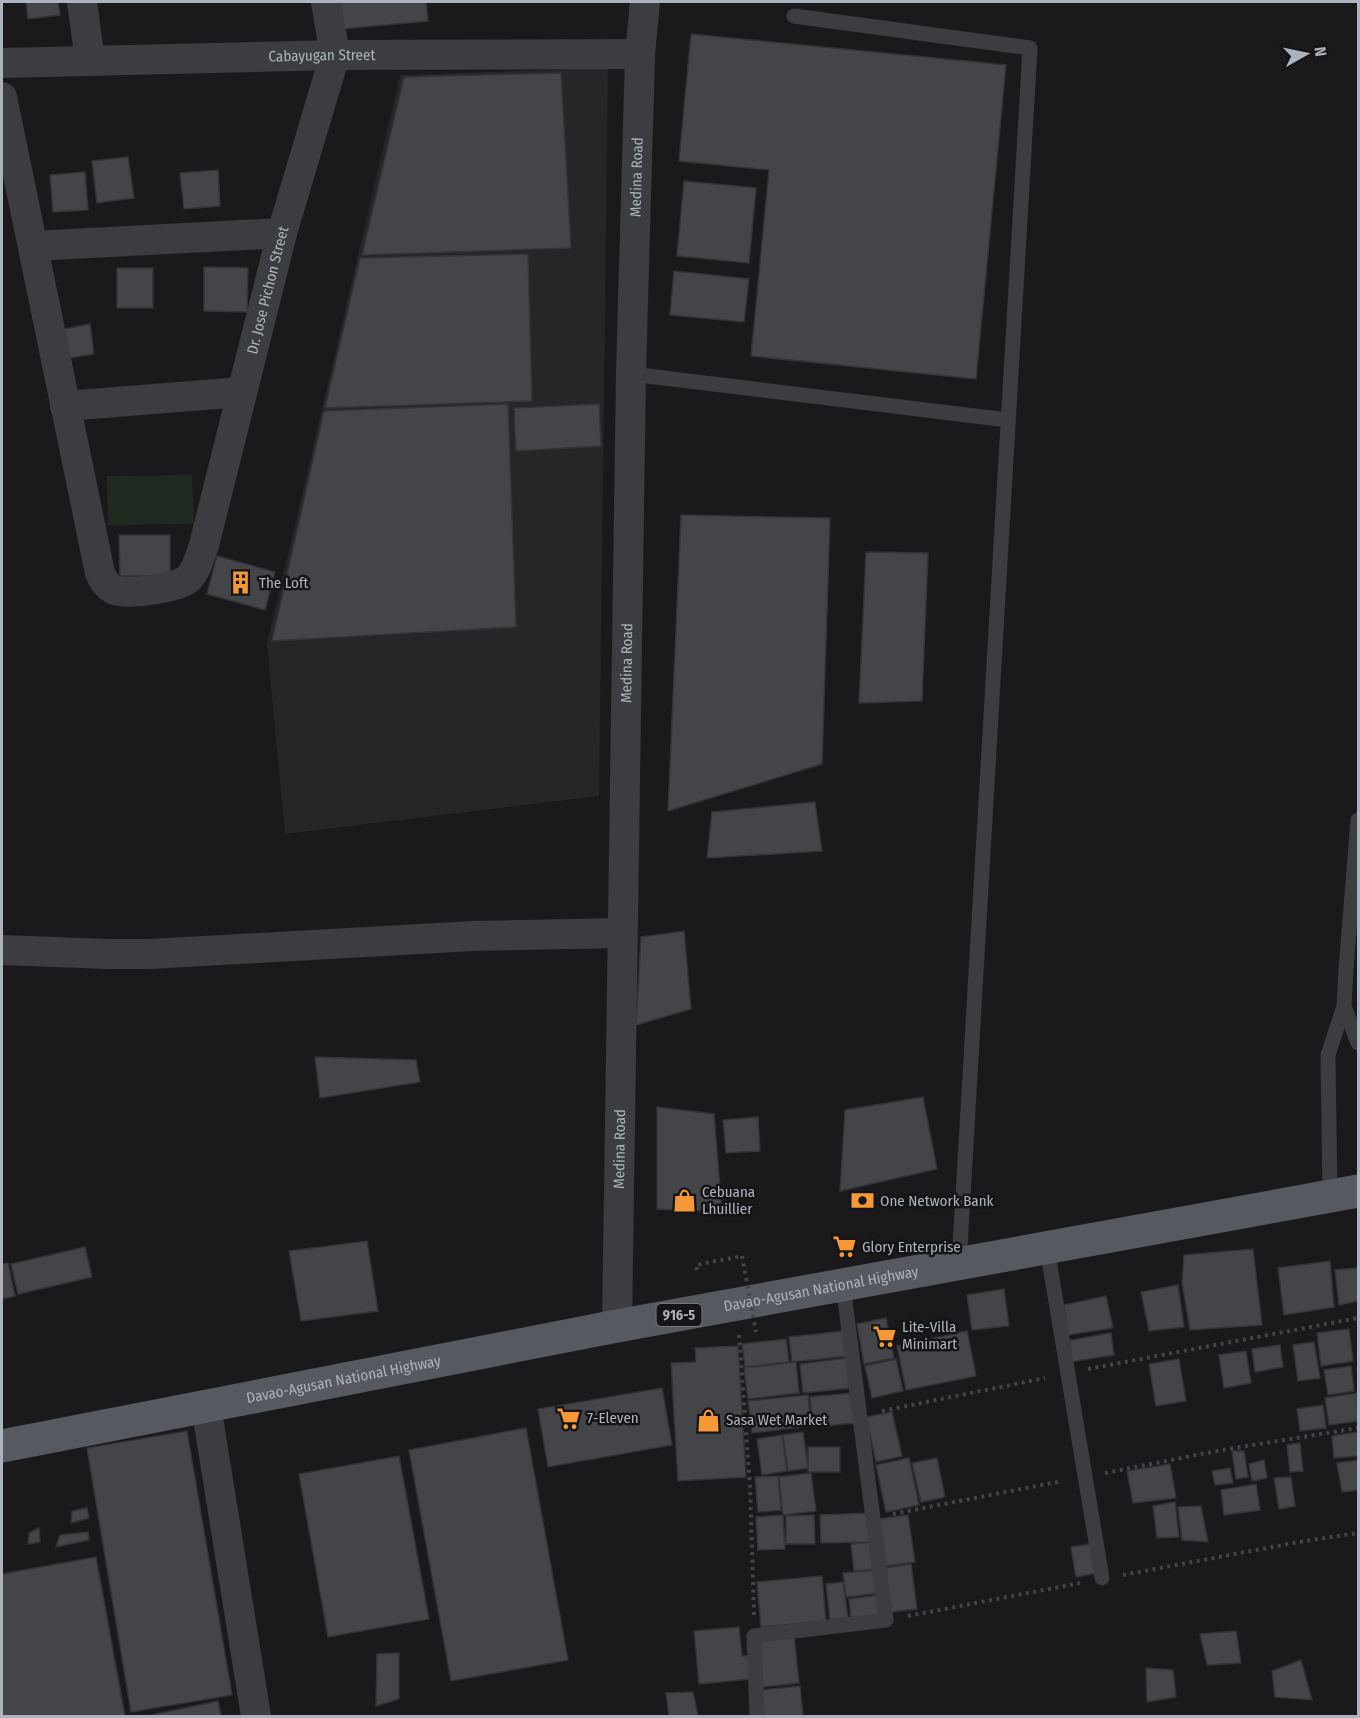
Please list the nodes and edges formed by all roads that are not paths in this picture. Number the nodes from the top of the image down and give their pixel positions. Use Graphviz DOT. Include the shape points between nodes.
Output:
graph roads {
  1 [pos="82,2"];
  2 [pos="326,2"];
  3 [pos="645,2"];
  4 [pos="794,16"];
  5 [pos="640,54"];
  6 [pos="335,55"];
  7 [pos="90,61"];
  8 [pos="2,63"];
  9 [pos="2,97"];
  10 [pos="282,233"];
  11 [pos="33,246"];
  12 [pos="631,374"];
  13 [pos="242,392"];
  14 [pos="65,406"];
  15 [pos="1008,420"];
  16 [pos="1359,820"];
  17 [pos="622,933"];
  18 [pos="2,950"];
  19 [pos="1352,968"];
  20 [pos="1344,1006"];
  21 [pos="1359,1043"];
  22 [pos="1344,1193"];
  23 [pos="1047,1248"];
  24 [pos="959,1263"];
  25 [pos="843,1285"];
  26 [pos="617,1326"];
  27 [pos="206,1406"];
  28 [pos="2,1446"];
  29 [pos="1102,1578"];
  30 [pos="256,1716"];
  31 [pos="757,1716"];
  1 -- 7 [label="street"];
  2 -- 6 [label="street, Dr. Jose Pichon Street"];
  3 -- 5 [label="street, Medina Road"];
  4 -- 15 [label="lane" via="1030,48"];
  5 -- 6 [label="street, Cabayugan Street"];
  5 -- 12 [label="street, Medina Road"];
  6 -- 7 [label="street, Cabayugan Street"];
  6 -- 10 [label="street, Dr. Jose Pichon Street"];
  7 -- 8 [label="street, Cabayugan Street"];
  9 -- 11 [label="street"];
  10 -- 11 [label="street"];
  10 -- 13 [label="street, Dr. Jose Pichon Street"];
  11 -- 14 [label="street"];
  12 -- 15 [label="lane"];
  12 -- 17 [label="street, Medina Road"];
  13 -- 14 [label="street"];
  13 -- 14 [label="street, Dr. Jose Pichon Street" via="197,567 189,578 168,587 122,592 105,583 96,560"];
  15 -- 24 [label="lane"];
  16 -- 19 [label="lane"];
  17 -- 18 [label="street" via="473,936 150,954"];
  17 -- 26 [label="street, Medina Road"];
  19 -- 20 [label="lane"];
  20 -- 21 [label="lane"];
  20 -- 22 [label="lane" via="1328,1055"];
  22 -- 23 [label="main road, Davao-Agusan National Highway / 916-5"];
  23 -- 24 [label="main road, Davao-Agusan National Highway / 916-5"];
  23 -- 29 [label="lane"];
  24 -- 25 [label="main road, Davao-Agusan National Highway / 916-5"];
  25 -- 26 [label="main road, Davao-Agusan National Highway / 916-5"];
  25 -- 31 [label="lane" via="886,1620 754,1636"];
  26 -- 27 [label="main road, Davao-Agusan National Highway / 916-5"];
  27 -- 28 [label="main road, Davao-Agusan National Highway / 916-5"];
  27 -- 30 [label="street"];
}
